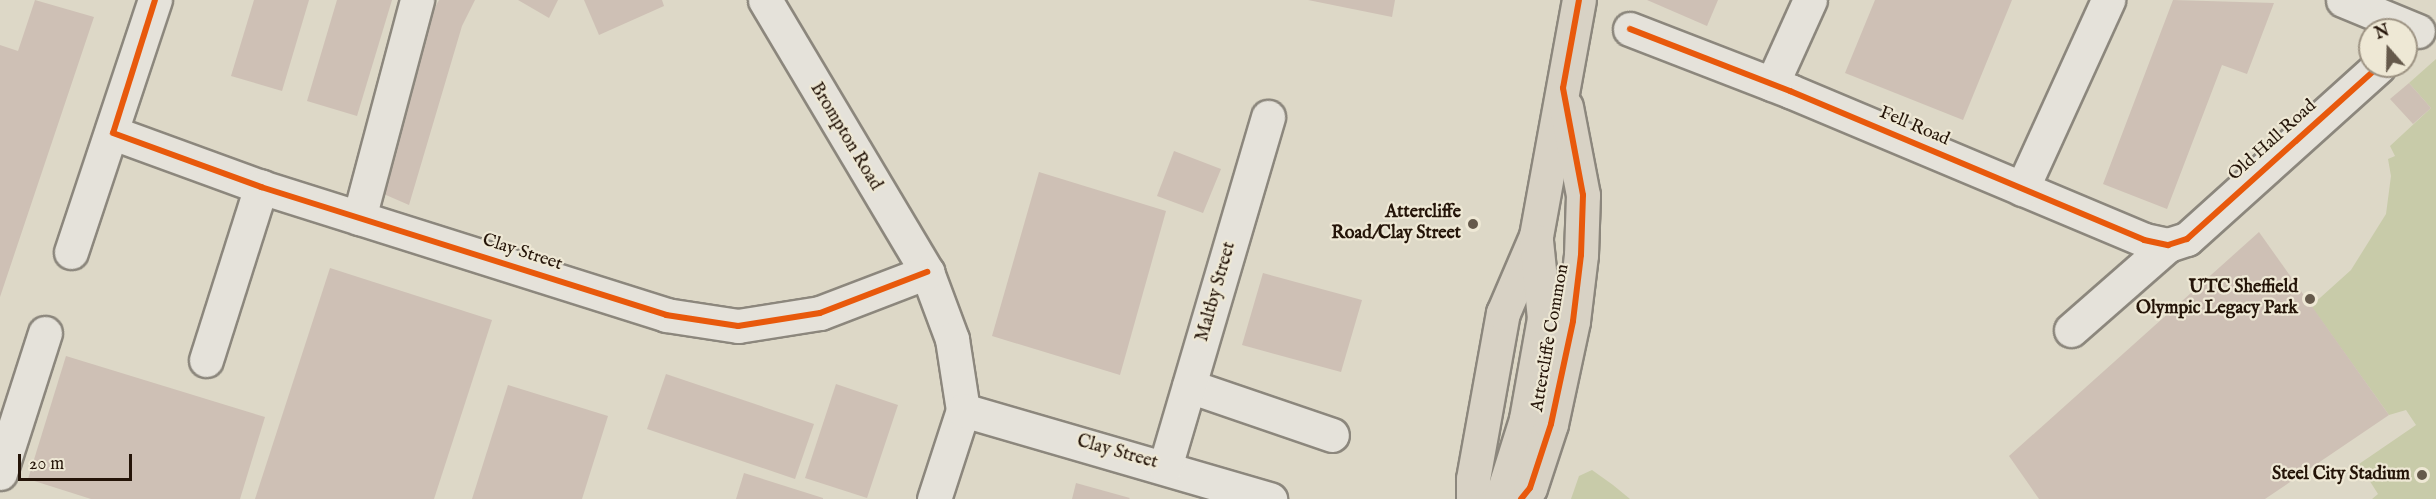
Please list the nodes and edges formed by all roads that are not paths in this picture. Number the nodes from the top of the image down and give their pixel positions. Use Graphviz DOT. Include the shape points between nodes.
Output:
graph roads {
  1 [pos="155,0"];
  2 [pos="417,0"];
  3 [pos="765,0"];
  4 [pos="1579,0"];
  5 [pos="1810,0"];
  6 [pos="2108,0"];
  7 [pos="2343,0"];
  8 [pos="1630,29"];
  9 [pos="2420,29"];
  10 [pos="2365,78"];
  11 [pos="1772,84"];
  12 [pos="1563,88"];
  13 [pos="1268,117"];
  14 [pos="113,133"];
  15 [pos="261,187"];
  16 [pos="2022,189"];
  17 [pos="359,218"];
  18 [pos="1536,236"];
  19 [pos="2178,242"];
  20 [pos="71,252"];
  21 [pos="927,272"];
  22 [pos="2071,330"];
  23 [pos="45,333"];
  24 [pos="206,360"];
  25 [pos="1189,386"];
  26 [pos="963,410"];
  27 [pos="1332,435"];
  28 [pos="1165,467"];
  29 [pos="0,473"];
  30 [pos="934,499"];
  31 [pos="1270,499"];
  32 [pos="1473,499"];
  33 [pos="1500,499"];
  34 [pos="1521,499"];
  1 -- 14 [label="street"];
  2 -- 17 [label="street"];
  3 -- 21 [label="street, Brompton Road"];
  4 -- 12 [label="main road, Attercliffe Common"];
  5 -- 11 [label="street"];
  6 -- 16 [label="street"];
  7 -- 9 [label="street"];
  8 -- 11 [label="street, Fell Road"];
  10 -- 19 [label="street, Old Hall Road"];
  11 -- 16 [label="street, Fell Road"];
  12 -- 18 [label="main road, Attercliffe Common"];
  12 -- 34 [label="main road, Attercliffe Common" via="1582,195 1581,255 1573,321 1551,424 1530,488"];
  13 -- 25 [label="street, Maltby Street"];
  14 -- 15 [label="street, Clay Street"];
  14 -- 20 [label="street"];
  15 -- 17 [label="street, Clay Street"];
  15 -- 24 [label="street"];
  16 -- 19 [label="street, Fell Road" via="2144,240"];
  17 -- 21 [label="street, Clay Street" via="666,315 738,326 820,313"];
  18 -- 32 [label="main road, Attercliffe Common" via="1503,313 1473,479"];
  18 -- 33 [label="main road, Attercliffe Common" via="1544,318 1526,418"];
  19 -- 22 [label="street, Old Hall Road"];
  21 -- 26 [label="street, Brompton Road" via="952,339"];
  23 -- 29 [label="street"];
  25 -- 27 [label="street"];
  25 -- 28 [label="street, Maltby Street"];
  26 -- 28 [label="street, Clay Street"];
  26 -- 30 [label="street"];
  28 -- 31 [label="street, Clay Street"];
}
